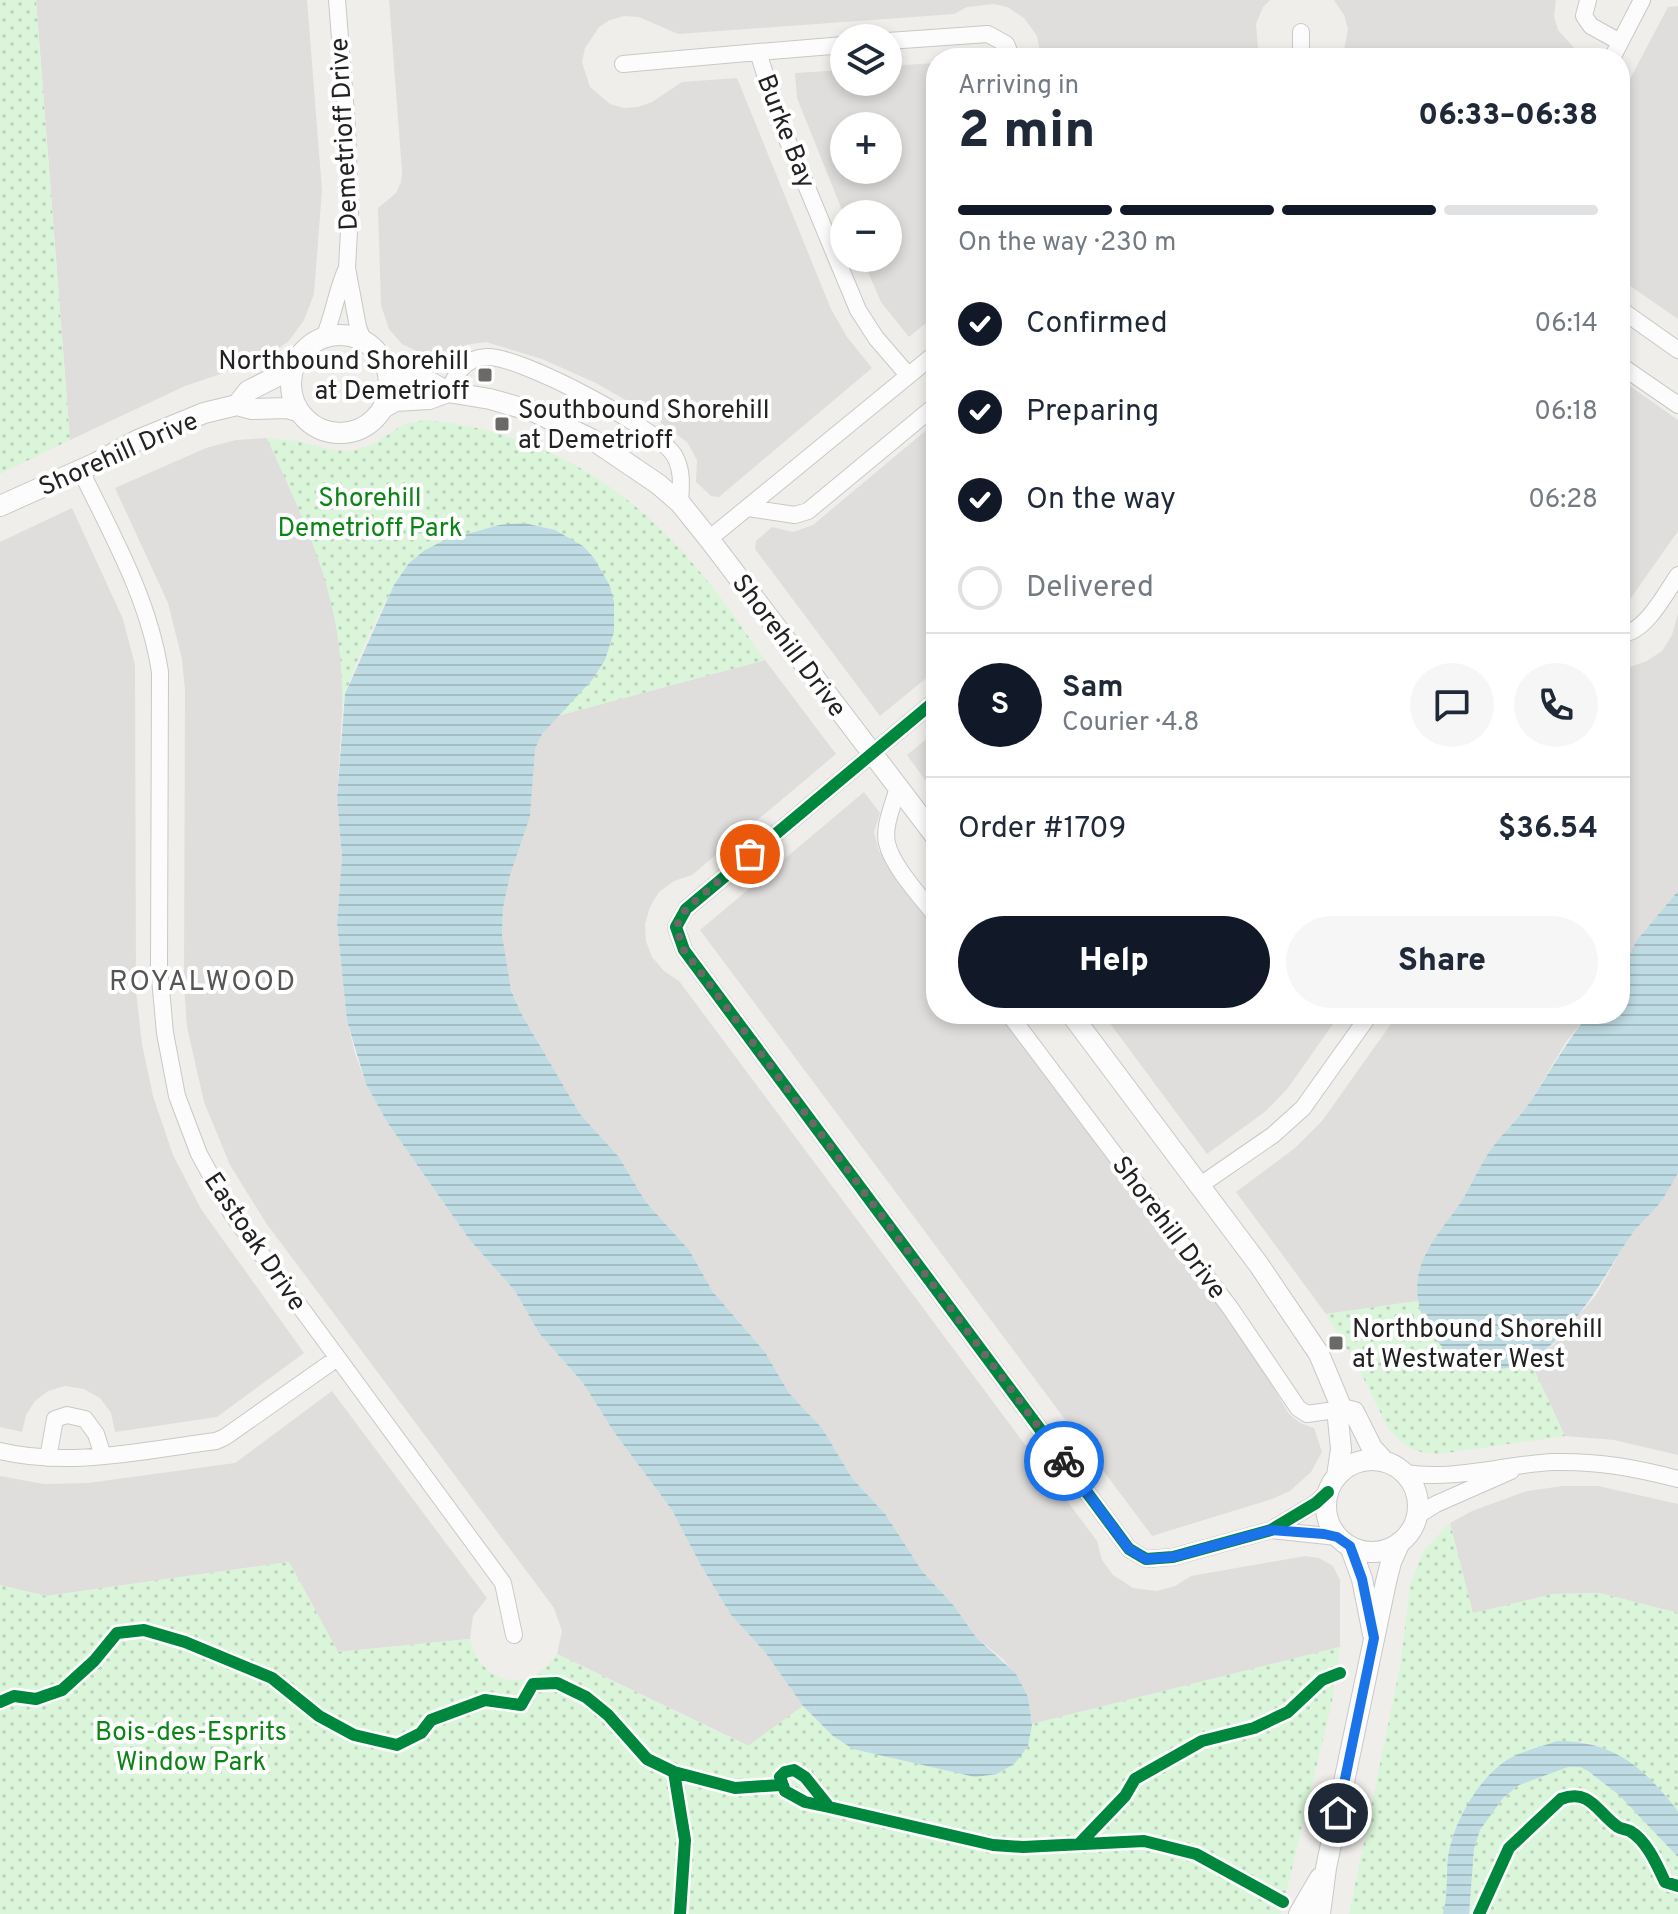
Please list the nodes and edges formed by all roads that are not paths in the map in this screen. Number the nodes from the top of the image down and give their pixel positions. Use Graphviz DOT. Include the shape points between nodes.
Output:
graph roads {
  1 [pos="337,0"];
  2 [pos="1588,0"];
  3 [pos="1621,0"];
  4 [pos="1640,4"];
  5 [pos="1301,32"];
  6 [pos="902,40"];
  7 [pos="1620,42"];
  8 [pos="830,46"];
  9 [pos="1008,48"];
  10 [pos="1301,48"];
  11 [pos="1617,48"];
  12 [pos="758,52"];
  13 [pos="623,64"];
  14 [pos="347,268"];
  15 [pos="1630,316"];
  16 [pos="324,337"];
  17 [pos="363,340"];
  18 [pos="1678,350"];
  19 [pos="926,361"];
  20 [pos="386,366"];
  21 [pos="293,368"];
  22 [pos="1630,372"];
  23 [pos="908,375"];
  24 [pos="448,392"];
  25 [pos="237,405"];
  26 [pos="1678,405"];
  27 [pos="383,408"];
  28 [pos="300,412"];
  29 [pos="926,413"];
  30 [pos="80,469"];
  31 [pos="680,503"];
  32 [pos="0,506"];
  33 [pos="748,508"];
  34 [pos="709,539"];
  35 [pos="1678,575"];
  36 [pos="1630,632"];
  37 [pos="926,709"];
  38 [pos="873,754"];
  39 [pos="898,787"];
  40 [pos="926,824"];
  41 [pos="926,903"];
  42 [pos="1017,1024"];
  43 [pos="1078,1024"];
  44 [pos="1363,1024"];
  45 [pos="1199,1186"];
  46 [pos="336,1359"];
  47 [pos="1342,1409"];
  48 [pos="0,1451"];
  49 [pos="103,1456"];
  50 [pos="48,1458"];
  51 [pos="1383,1460"];
  52 [pos="1520,1467"];
  53 [pos="1405,1473"];
  54 [pos="1678,1479"];
  55 [pos="1333,1484"];
  56 [pos="1417,1516"];
  57 [pos="1271,1530"];
  58 [pos="1343,1542"];
  59 [pos="1400,1542"];
  60 [pos="514,1635"];
  61 [pos="1374,1638"];
  62 [pos="1326,1868"];
  63 [pos="1299,1914"];
  64 [pos="1320,1914"];
  1 -- 14 [label="street, Demetrioff Drive" via="347,127"];
  2 -- 7 [label="street" via="1584,16 1591,26"];
  3 -- 4 [label="street"];
  4 -- 7 [label="street"];
  5 -- 10 [label="street"];
  6 -- 9 [label="street" via="988,34"];
  7 -- 11 [label="street"];
  8 -- 12 [label="street, Burke Bay"];
  12 -- 13 [label="street, Burke Bay"];
  12 -- 23 [label="street, Burke Bay" via="781,125 858,310"];
  14 -- 16 [label="street, Demetrioff Drive"];
  14 -- 17 [label="street, Demetrioff Drive"];
  15 -- 18 [label="street"];
  16 -- 17 [label="street" via="340,334"];
  16 -- 21 [label="street, Shorehill Drive" via="305,349"];
  17 -- 20 [label="street, Shorehill Drive"];
  19 -- 23 [label="street"];
  20 -- 24 [label="street, Shorehill Drive"];
  20 -- 27 [label="street"];
  21 -- 25 [label="street, Shorehill Drive" via="248,391"];
  21 -- 28 [label="street" via="291,391"];
  22 -- 26 [label="street"];
  23 -- 33 [label="street"];
  24 -- 27 [label="street, Shorehill Drive"];
  24 -- 31 [label="street, Shorehill Drive" via="535,412 593,440"];
  24 -- 31 [label="street" via="457,370 488,356 591,397 665,444 680,467"];
  25 -- 28 [label="street, Shorehill Drive"];
  25 -- 30 [label="street, Shorehill Drive" via="175,424"];
  27 -- 28 [label="street, Shorehill Drive" via="364,427 338,433 321,429"];
  29 -- 33 [label="street" via="808,511 795,515"];
  30 -- 32 [label="street, Shorehill Drive"];
  30 -- 46 [label="street, Eastoak Drive" via="145,606 157,651 159,967 177,1096 199,1154 232,1214"];
  31 -- 34 [label="street, Shorehill Drive"];
  33 -- 34 [label="street"];
  34 -- 38 [label="street, Shorehill Drive"];
  35 -- 36 [label="street"];
  37 -- 38 [label="street"];
  38 -- 39 [label="street, Shorehill Drive"];
  38 -- 57 [label="street" via="686,909 676,927 684,950 1129,1549 1146,1559 1173,1557"];
  39 -- 40 [label="street, Shorehill Drive"];
  39 -- 41 [label="street" via="887,843"];
  42 -- 47 [label="street, Shorehill Drive" via="1231,1309 1298,1408 1307,1414"];
  43 -- 45 [label="street, Shorehill Drive"];
  44 -- 45 [label="street" via="1303,1108"];
  45 -- 47 [label="street, Shorehill Drive" via="1319,1354"];
  46 -- 49 [label="street" via="216,1441"];
  46 -- 60 [label="street, Eastoak Drive" via="503,1583"];
  47 -- 51 [label="street, Shorehill Drive" via="1354,1412"];
  47 -- 55 [label="street, Shorehill Drive"];
  48 -- 50 [label="street"];
  49 -- 50 [label="street"];
  49 -- 50 [label="street" via="85,1419 67,1415 55,1419"];
  51 -- 53 [label="street"];
  51 -- 55 [label="street" via="1348,1466"];
  52 -- 53 [label="street" via="1432,1478"];
  52 -- 54 [label="street" via="1613,1464"];
  52 -- 56 [label="street"];
  53 -- 56 [label="street" via="1418,1499"];
  55 -- 57 [label="street" via="1316,1503"];
  55 -- 58 [label="street" via="1326,1509"];
  56 -- 59 [label="street"];
  57 -- 58 [label="street"];
  58 -- 59 [label="street" via="1375,1552"];
  58 -- 61 [label="street" via="1362,1579"];
  59 -- 61 [label="street"];
  61 -- 62 [label="street"];
  62 -- 63 [label="street"];
  62 -- 64 [label="street"];
}
